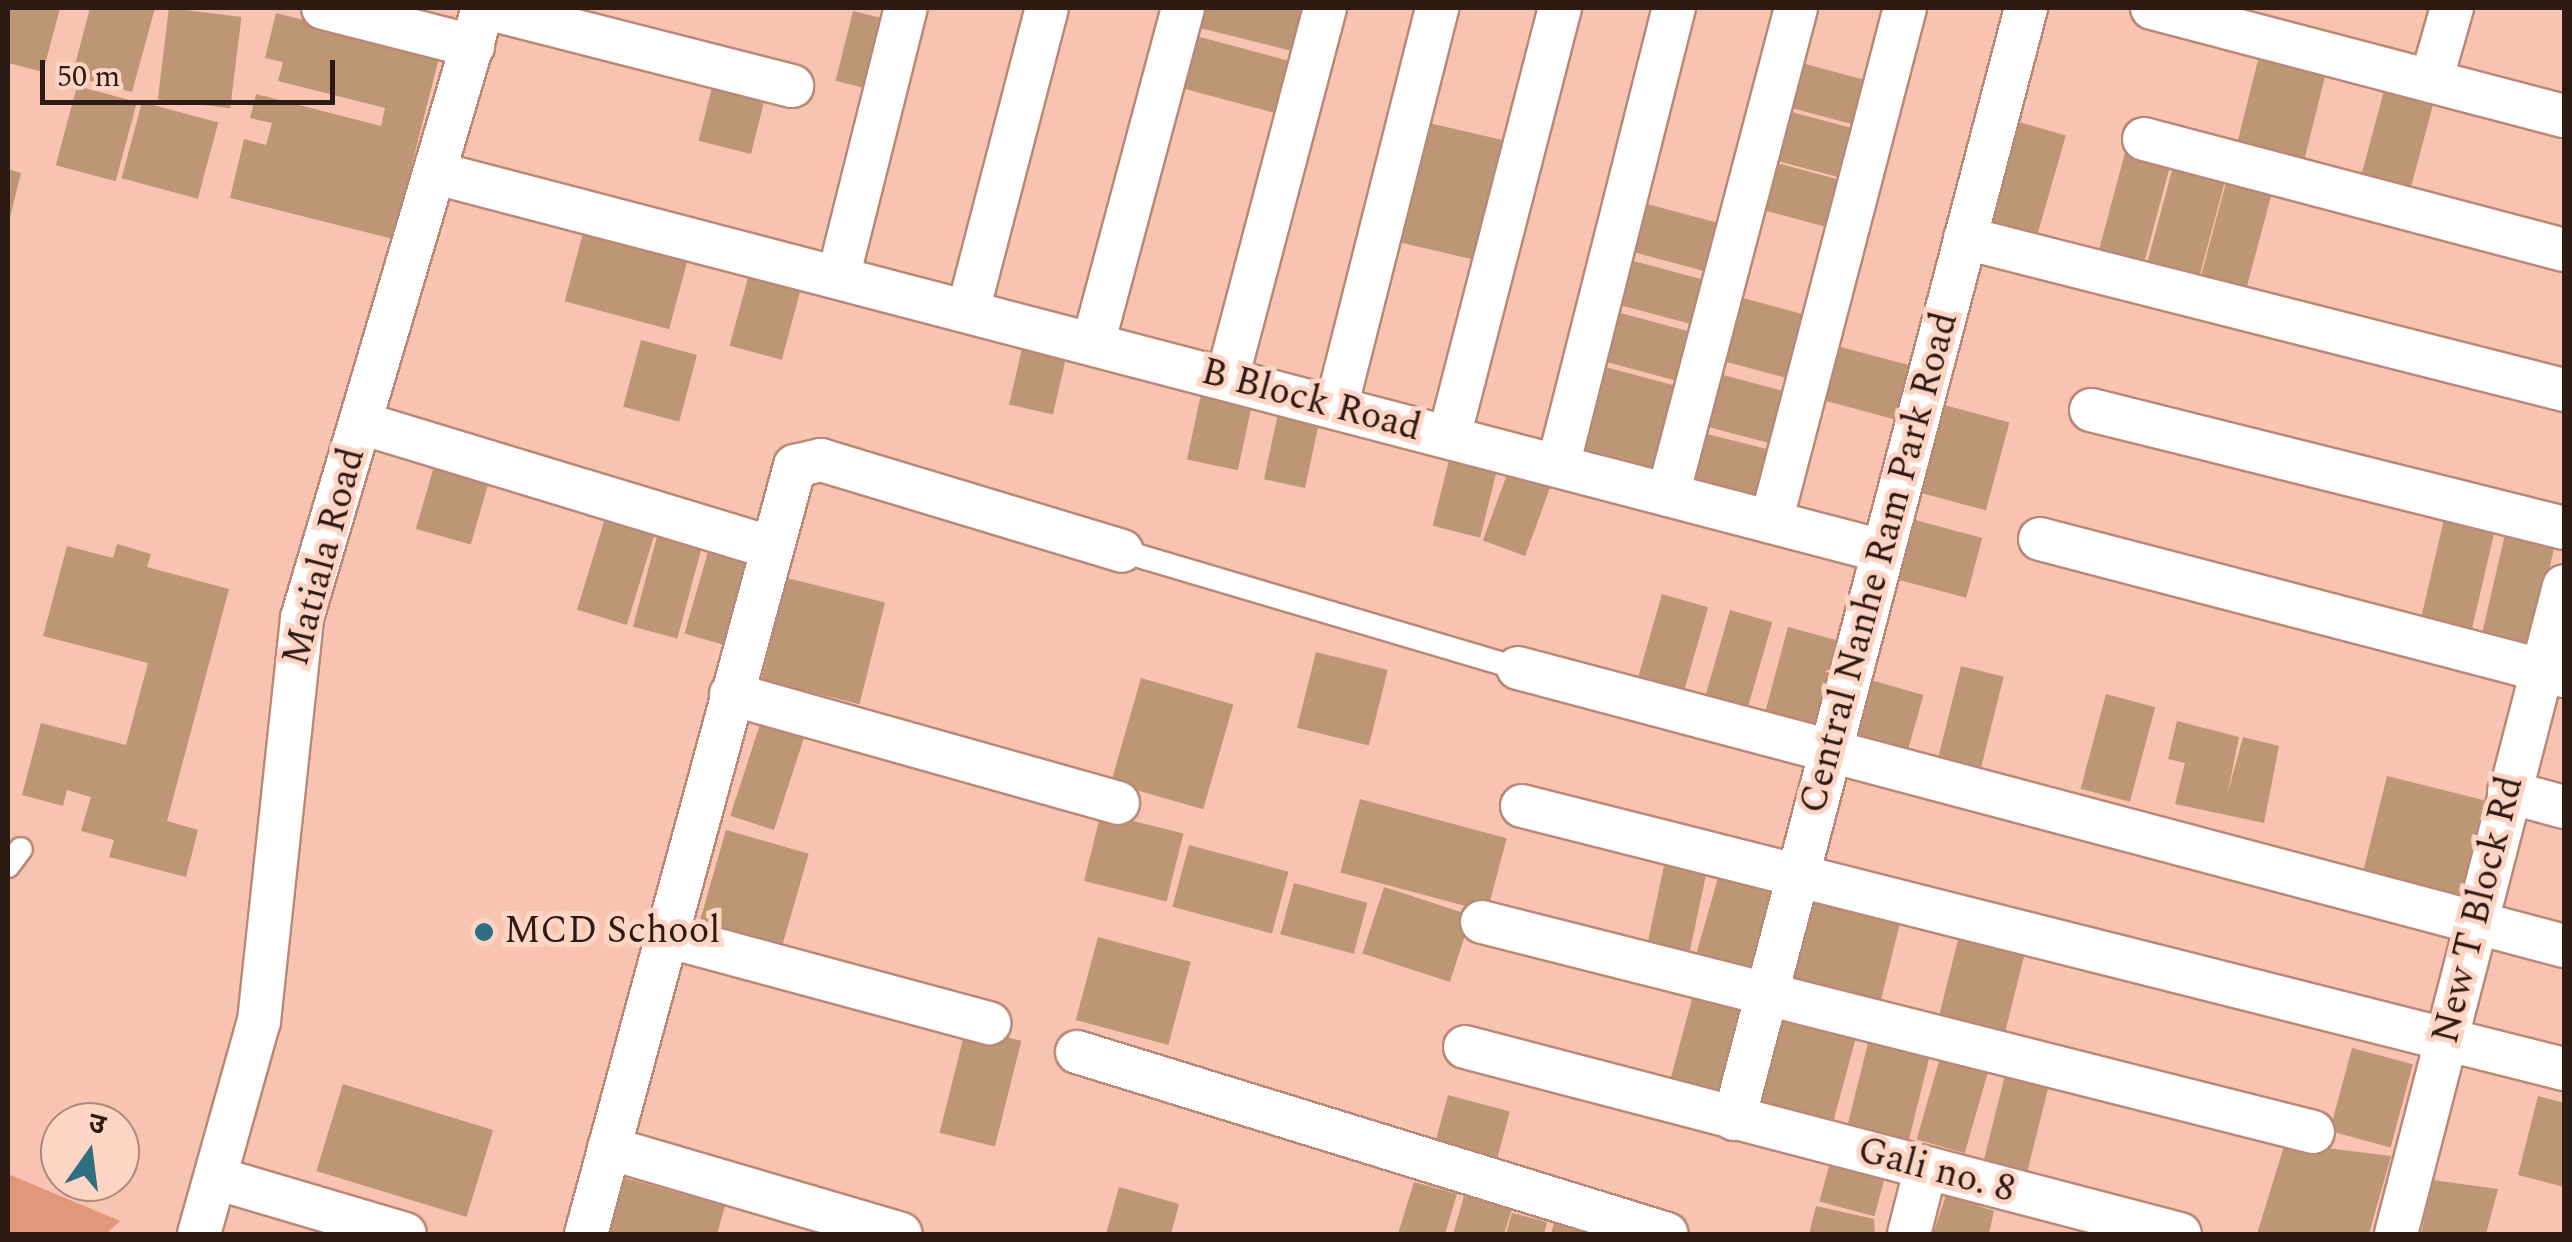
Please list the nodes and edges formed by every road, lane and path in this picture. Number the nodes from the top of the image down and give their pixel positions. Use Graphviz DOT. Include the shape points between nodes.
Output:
graph roads {
  1 [pos="323,8"];
  2 [pos="906,8"];
  3 [pos="1047,8"];
  4 [pos="1183,8"];
  5 [pos="1325,8"];
  6 [pos="1437,8"];
  7 [pos="1560,8"];
  8 [pos="1674,8"];
  9 [pos="1796,8"];
  10 [pos="1905,8"];
  11 [pos="2026,8"];
  12 [pos="2152,8"];
  13 [pos="2452,8"];
  14 [pos="481,20"];
  15 [pos="2294,26"];
  16 [pos="2431,81"];
  17 [pos="792,86"];
  18 [pos="2564,116"];
  19 [pos="2144,139"];
  20 [pos="436,173"];
  21 [pos="1965,238"];
  22 [pos="2564,250"];
  23 [pos="839,274"];
  24 [pos="968,311"];
  25 [pos="1093,344"];
  26 [pos="1227,379"];
  27 [pos="2564,390"];
  28 [pos="1336,408"];
  29 [pos="2091,410"];
  30 [pos="361,422"];
  31 [pos="1450,437"];
  32 [pos="1558,466"];
  33 [pos="1668,495"];
  34 [pos="1770,522"];
  35 [pos="2564,528"];
  36 [pos="2040,539"];
  37 [pos="770,546"];
  38 [pos="1122,550"];
  39 [pos="1882,551"];
  40 [pos="2564,586"];
  41 [pos="1518,668"];
  42 [pos="2553,673"];
  43 [pos="730,694"];
  44 [pos="1830,752"];
  45 [pos="2509,792"];
  46 [pos="1118,803"];
  47 [pos="1522,806"];
  48 [pos="2564,807"];
  49 [pos="1799,871"];
  50 [pos="1482,922"];
  51 [pos="2478,923"];
  52 [pos="666,936"];
  53 [pos="2564,946"];
  54 [pos="1765,997"];
  55 [pos="989,1023"];
  56 [pos="2446,1038"];
  57 [pos="1465,1047"];
  58 [pos="1077,1052"];
  59 [pos="2564,1069"];
  60 [pos="1734,1118"];
  61 [pos="2313,1132"];
  62 [pos="609,1148"];
  63 [pos="1926,1168"];
  64 [pos="216,1178"];
  65 [pos="2137,1230"];
  66 [pos="199,1234"];
  67 [pos="405,1234"];
  68 [pos="586,1234"];
  69 [pos="901,1234"];
  70 [pos="1667,1234"];
  71 [pos="1909,1234"];
  72 [pos="2180,1234"];
  73 [pos="2396,1234"];
  1 -- 14 [label="street"];
  2 -- 23 [label="street"];
  3 -- 24 [label="street"];
  4 -- 25 [label="street"];
  5 -- 26 [label="street"];
  6 -- 28 [label="street"];
  7 -- 31 [label="street"];
  8 -- 32 [label="street"];
  9 -- 33 [label="street"];
  10 -- 34 [label="street"];
  11 -- 21 [label="street, Central Nanhe Ram Park Road"];
  12 -- 15 [label="street"];
  13 -- 16 [label="street"];
  14 -- 17 [label="street"];
  14 -- 20 [label="street, Matiala Road"];
  15 -- 16 [label="street"];
  16 -- 18 [label="street"];
  19 -- 22 [label="street"];
  20 -- 23 [label="street, B Block Road"];
  20 -- 30 [label="street, Matiala Road"];
  21 -- 27 [label="street"];
  21 -- 39 [label="street, Central Nanhe Ram Park Road"];
  23 -- 24 [label="street, B Block Road"];
  24 -- 25 [label="street, B Block Road"];
  25 -- 26 [label="street, B Block Road"];
  26 -- 28 [label="street, B Block Road"];
  28 -- 31 [label="street, B Block Road"];
  29 -- 35 [label="street"];
  30 -- 37 [label="street"];
  30 -- 64 [label="street, Matiala Road" via="294,655 279,888 259,1021"];
  31 -- 32 [label="street, B Block Road"];
  32 -- 33 [label="street, B Block Road"];
  33 -- 34 [label="street, B Block Road"];
  34 -- 39 [label="street, B Block Road"];
  36 -- 42 [label="street"];
  37 -- 38 [label="street" via="783,487 809,460"];
  37 -- 43 [label="street"];
  38 -- 41 [label="lane"];
  39 -- 44 [label="street, Central Nanhe Ram Park Road"];
  40 -- 42 [label="street, New T Block Rd"];
  41 -- 44 [label="street"];
  42 -- 45 [label="street, New T Block Rd"];
  43 -- 46 [label="street"];
  43 -- 52 [label="street"];
  44 -- 49 [label="street, Central Nanhe Ram Park Road"];
  44 -- 51 [label="street"];
  45 -- 48 [label="street"];
  45 -- 51 [label="street, New T Block Rd"];
  47 -- 49 [label="street"];
  49 -- 54 [label="street, Central Nanhe Ram Park Road"];
  49 -- 56 [label="street"];
  50 -- 54 [label="street"];
  51 -- 53 [label="street"];
  51 -- 56 [label="street, New T Block Rd"];
  52 -- 55 [label="street"];
  52 -- 62 [label="street"];
  54 -- 60 [label="street, Central Nanhe Ram Park Road"];
  54 -- 61 [label="street"];
  56 -- 59 [label="street"];
  56 -- 73 [label="street, New T Block Rd"];
  57 -- 60 [label="street, Gali no. 8"];
  58 -- 70 [label="street"];
  60 -- 63 [label="street, Gali no. 8"];
  62 -- 68 [label="street"];
  62 -- 69 [label="street"];
  63 -- 65 [label="street, Gali no. 8"];
  63 -- 71 [label="street"];
  64 -- 66 [label="street, Matiala Road"];
  64 -- 67 [label="street"];
  65 -- 72 [label="street, Gali no. 8"];
}
